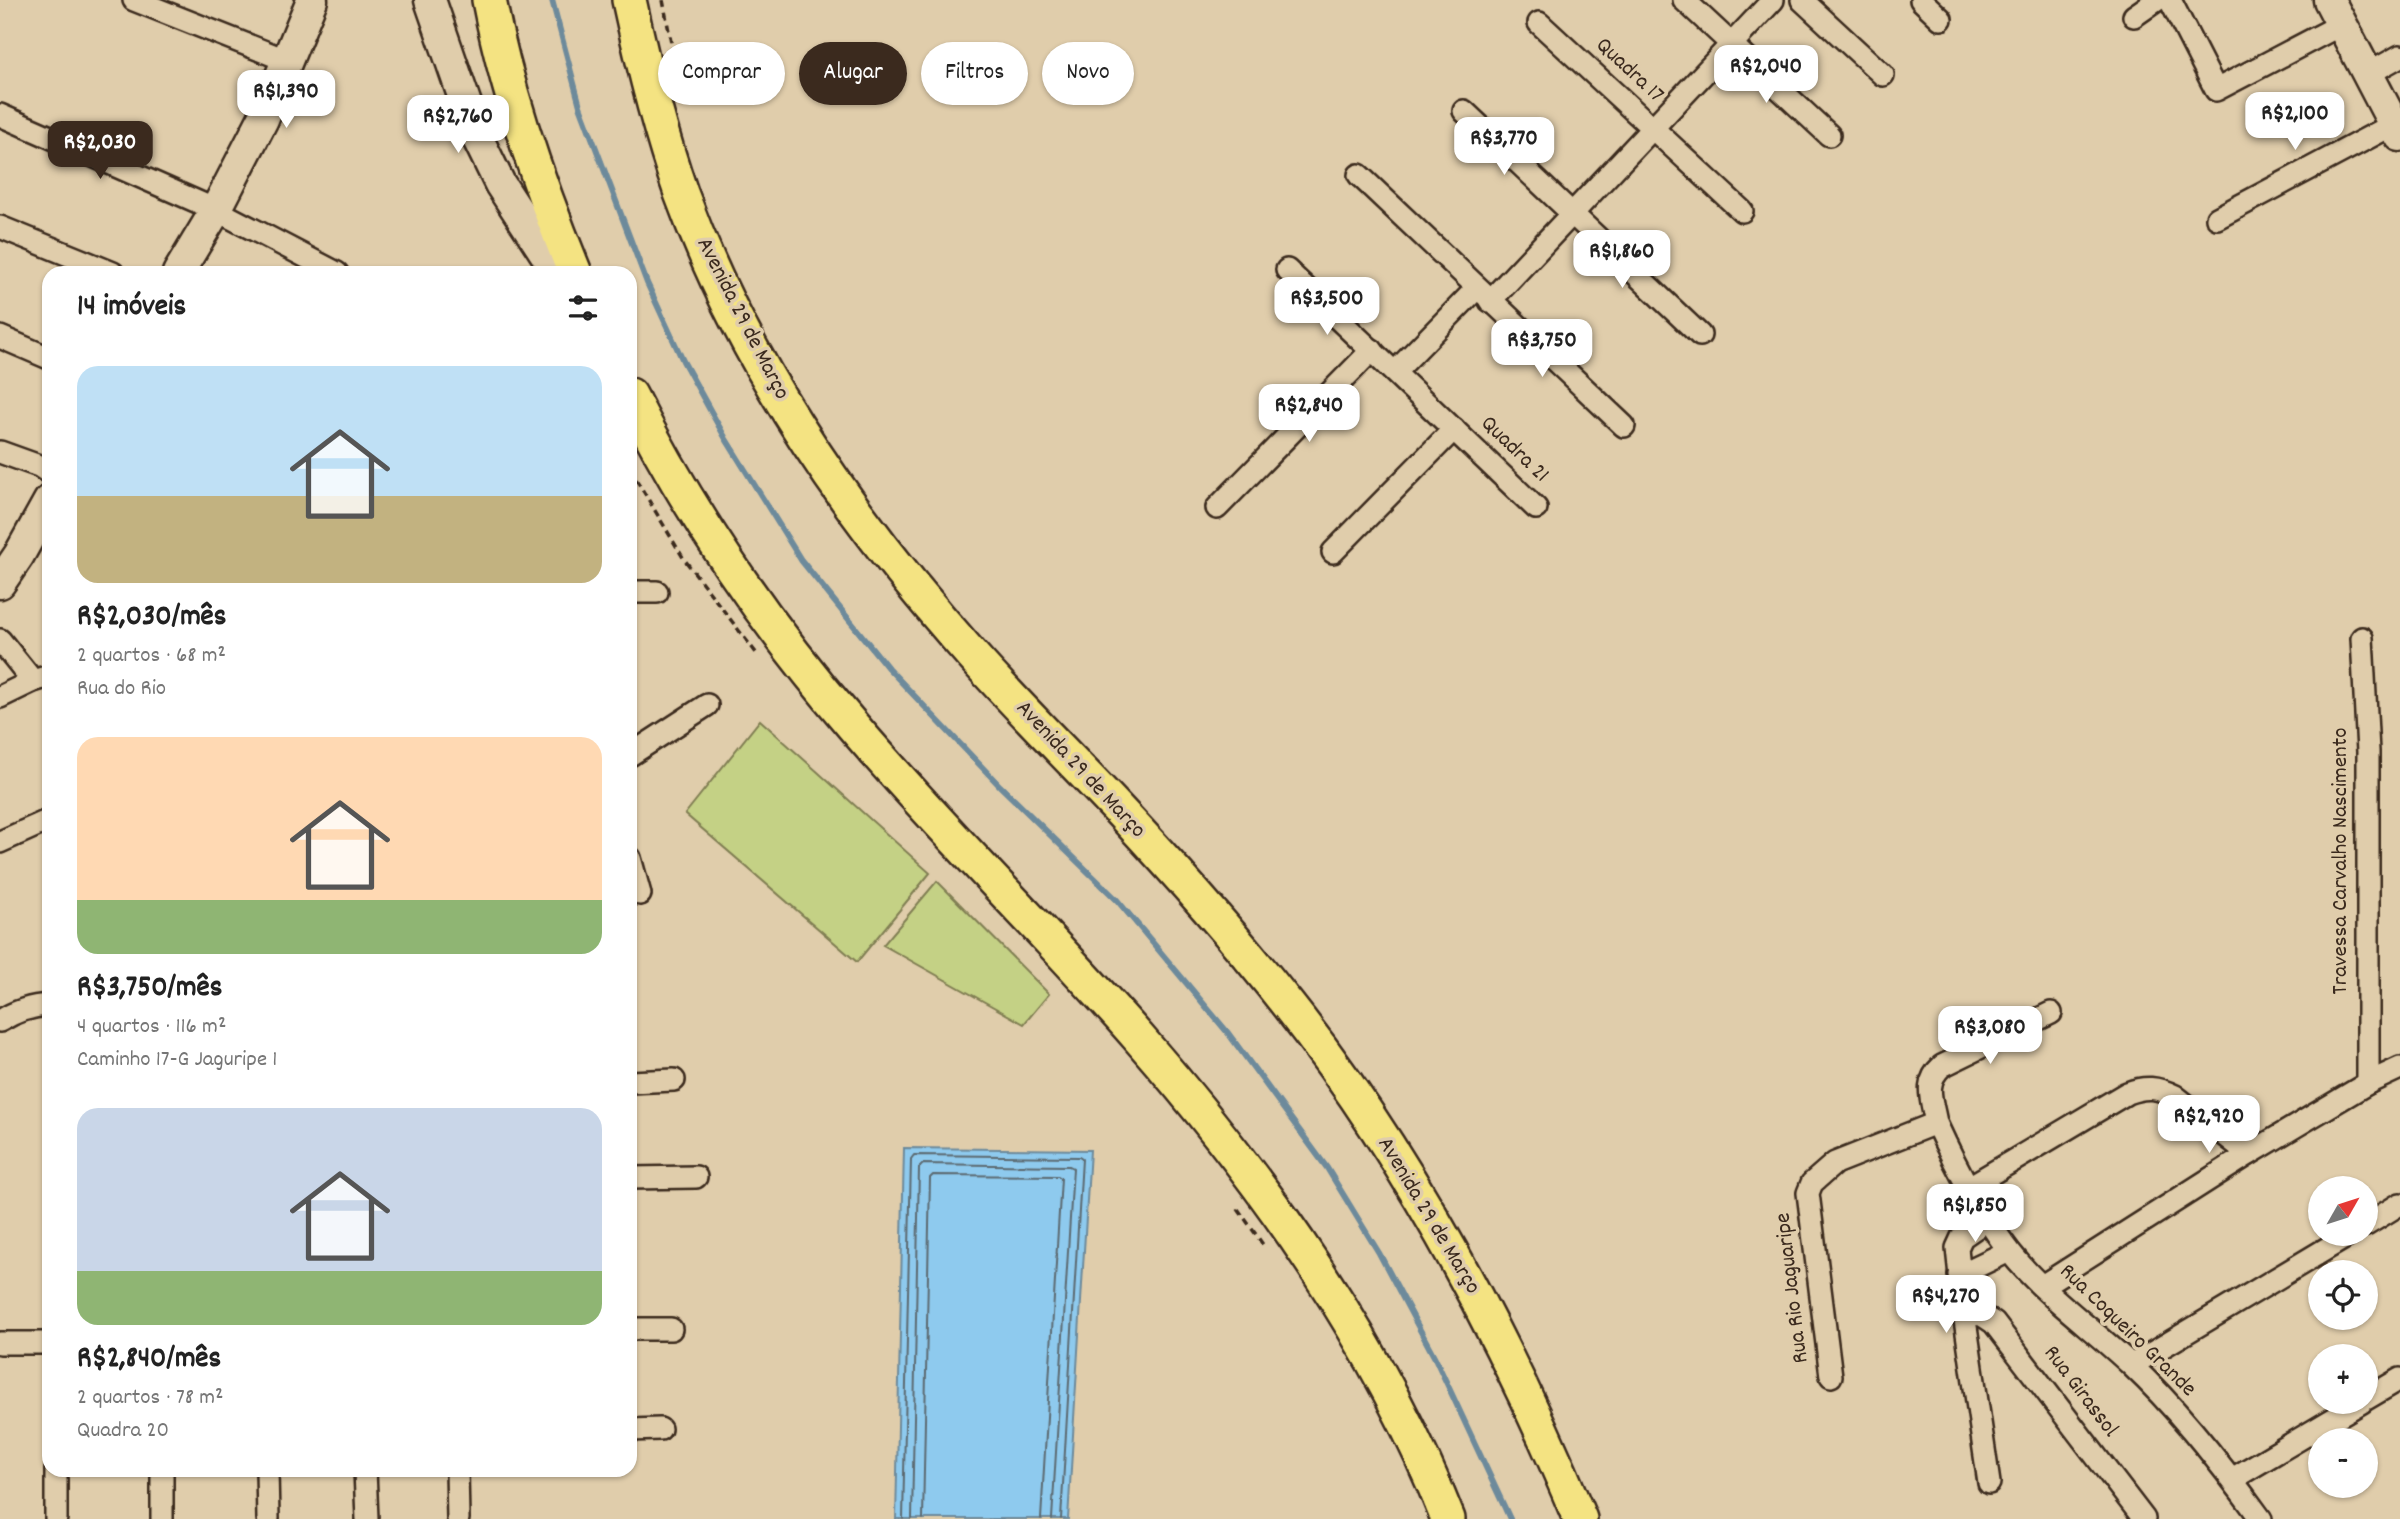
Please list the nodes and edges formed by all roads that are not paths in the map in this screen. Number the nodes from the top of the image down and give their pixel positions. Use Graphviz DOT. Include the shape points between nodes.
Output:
graph roads {
  1 [pos="134,0"];
  2 [pos="324,0"];
  3 [pos="429,0"];
  4 [pos="489,0"];
  5 [pos="629,0"];
  6 [pos="1684,0"];
  7 [pos="1773,0"];
  8 [pos="1802,0"];
  9 [pos="1921,0"];
  10 [pos="2157,0"];
  11 [pos="2170,0"];
  12 [pos="2335,7"];
  13 [pos="306,13"];
  14 [pos="2134,16"];
  15 [pos="1941,19"];
  16 [pos="1539,23"];
  17 [pos="1731,44"];
  18 [pos="2400,56"];
  19 [pos="288,61"];
  20 [pos="2368,74"];
  21 [pos="1883,75"];
  22 [pos="1464,111"];
  23 [pos="0,116"];
  24 [pos="1652,129"];
  25 [pos="2397,130"];
  26 [pos="1829,135"];
  27 [pos="1359,176"];
  28 [pos="216,210"];
  29 [pos="1742,211"];
  30 [pos="1573,214"];
  31 [pos="2217,218"];
  32 [pos="0,228"];
  33 [pos="95,266"];
  34 [pos="182,266"];
  35 [pos="324,266"];
  36 [pos="553,266"];
  37 [pos="572,266"];
  38 [pos="1287,270"];
  39 [pos="1484,294"];
  40 [pos="1700,335"];
  41 [pos="0,337"];
  42 [pos="1372,350"];
  43 [pos="42,355"];
  44 [pos="1395,372"];
  45 [pos="637,408"];
  46 [pos="1624,426"];
  47 [pos="1454,429"];
  48 [pos="0,452"];
  49 [pos="42,468"];
  50 [pos="1217,508"];
  51 [pos="1536,508"];
  52 [pos="42,514"];
  53 [pos="1333,552"];
  54 [pos="0,583"];
  55 [pos="637,592"];
  56 [pos="657,592"];
  57 [pos="2362,638"];
  58 [pos="0,640"];
  59 [pos="41,678"];
  60 [pos="0,698"];
  61 [pos="707,705"];
  62 [pos="637,750"];
  63 [pos="42,823"];
  64 [pos="0,842"];
  65 [pos="637,883"];
  66 [pos="640,894"];
  67 [pos="42,1005"];
  68 [pos="2051,1013"];
  69 [pos="0,1021"];
  70 [pos="2400,1068"];
  71 [pos="674,1080"];
  72 [pos="637,1082"];
  73 [pos="2368,1083"];
  74 [pos="1936,1123"];
  75 [pos="2249,1154"];
  76 [pos="696,1177"];
  77 [pos="637,1178"];
  78 [pos="1969,1187"];
  79 [pos="2400,1204"];
  80 [pos="2378,1218"];
  81 [pos="1988,1219"];
  82 [pos="2331,1246"];
  83 [pos="2009,1251"];
  84 [pos="1959,1275"];
  85 [pos="2042,1286"];
  86 [pos="1964,1313"];
  87 [pos="637,1329"];
  88 [pos="671,1329"];
  89 [pos="0,1343"];
  90 [pos="42,1343"];
  91 [pos="2132,1366"];
  92 [pos="1830,1376"];
  93 [pos="2400,1379"];
  94 [pos="2378,1392"];
  95 [pos="2342,1414"];
  96 [pos="660,1429"];
  97 [pos="637,1430"];
  98 [pos="56,1477"];
  99 [pos="162,1477"];
  100 [pos="267,1477"];
  101 [pos="365,1477"];
  102 [pos="457,1477"];
  103 [pos="2232,1479"];
  104 [pos="1989,1483"];
  105 [pos="56,1519"];
  106 [pos="162,1519"];
  107 [pos="268,1519"];
  108 [pos="367,1519"];
  109 [pos="458,1519"];
  110 [pos="1448,1519"];
  111 [pos="1580,1519"];
  112 [pos="2144,1519"];
  113 [pos="2261,1519"];
  1 -- 19 [label="street"];
  2 -- 13 [label="main road"];
  3 -- 36 [label="main road" via="483,150"];
  4 -- 37 [label="main road" via="524,134"];
  5 -- 111 [label="main road, Avenida 29 de Março" via="650,91 682,194 726,297 809,444 870,530 972,655 1115,806 1292,1009 1395,1157 1475,1293"];
  6 -- 17 [label="street"];
  7 -- 17 [label="street"];
  8 -- 21 [label="street"];
  9 -- 15 [label="street"];
  10 -- 14 [label="street"];
  11 -- 12 [label="street" via="2216,90"];
  12 -- 20 [label="main road"];
  13 -- 19 [label="main road"];
  16 -- 24 [label="street, Quadra 17"];
  17 -- 24 [label="street"];
  17 -- 26 [label="street"];
  18 -- 20 [label="street"];
  19 -- 28 [label="main road"];
  20 -- 25 [label="main road"];
  22 -- 30 [label="street"];
  23 -- 28 [label="street"];
  24 -- 29 [label="street, Quadra 17"];
  24 -- 30 [label="street"];
  25 -- 31 [label="street"];
  27 -- 39 [label="street"];
  28 -- 34 [label="main road"];
  28 -- 35 [label="street"];
  30 -- 39 [label="street"];
  30 -- 40 [label="street"];
  32 -- 33 [label="street"];
  38 -- 42 [label="street, Quadra 21"];
  39 -- 44 [label="street"];
  39 -- 46 [label="street"];
  41 -- 43 [label="street"];
  42 -- 44 [label="street, Quadra 21"];
  42 -- 50 [label="street"];
  44 -- 47 [label="street, Quadra 21"];
  45 -- 110 [label="main road" via="684,492 762,613 928,811 1137,1035 1282,1221 1374,1364 1412,1434"];
  47 -- 51 [label="street, Quadra 21"];
  47 -- 53 [label="street"];
  48 -- 49 [label="street"];
  52 -- 54 [label="main road"];
  55 -- 56 [label="street"];
  57 -- 73 [label="street, Travessa Carvalho Nascimento" via="2368,752"];
  58 -- 59 [label="street"];
  59 -- 60 [label="street"];
  61 -- 62 [label="street"];
  63 -- 64 [label="street"];
  65 -- 66 [label="street"];
  67 -- 69 [label="street"];
  68 -- 74 [label="street, Rua Coqueiro Grande" via="1942,1066 1930,1084"];
  70 -- 73 [label="street"];
  71 -- 72 [label="street"];
  73 -- 75 [label="street"];
  74 -- 78 [label="street, Rua Coqueiro Grande"];
  74 -- 92 [label="street, Rua Rio Jaguaripe" via="1835,1163 1812,1183 1808,1193"];
  75 -- 78 [label="street" via="2175,1096 2147,1087 2127,1093"];
  75 -- 85 [label="street"];
  76 -- 77 [label="street"];
  78 -- 81 [label="street, Rua Coqueiro Grande"];
  79 -- 80 [label="street"];
  81 -- 83 [label="street, Rua Coqueiro Grande"];
  81 -- 84 [label="street" via="1962,1237 1957,1248"];
  82 -- 91 [label="street"];
  83 -- 84 [label="street"];
  83 -- 85 [label="street, Rua Coqueiro Grande"];
  84 -- 86 [label="street"];
  85 -- 91 [label="street, Rua Coqueiro Grande"];
  86 -- 104 [label="street"];
  86 -- 112 [label="street, Rua Girassol" via="1982,1315 1994,1323"];
  87 -- 88 [label="street"];
  89 -- 90 [label="street"];
  91 -- 103 [label="street, Rua Coqueiro Grande"];
  93 -- 94 [label="street"];
  95 -- 103 [label="street"];
  96 -- 97 [label="street"];
  98 -- 105 [label="street"];
  99 -- 106 [label="street"];
  100 -- 107 [label="street"];
  101 -- 108 [label="street"];
  102 -- 109 [label="street"];
  103 -- 113 [label="street, Rua Coqueiro Grande"];
}
